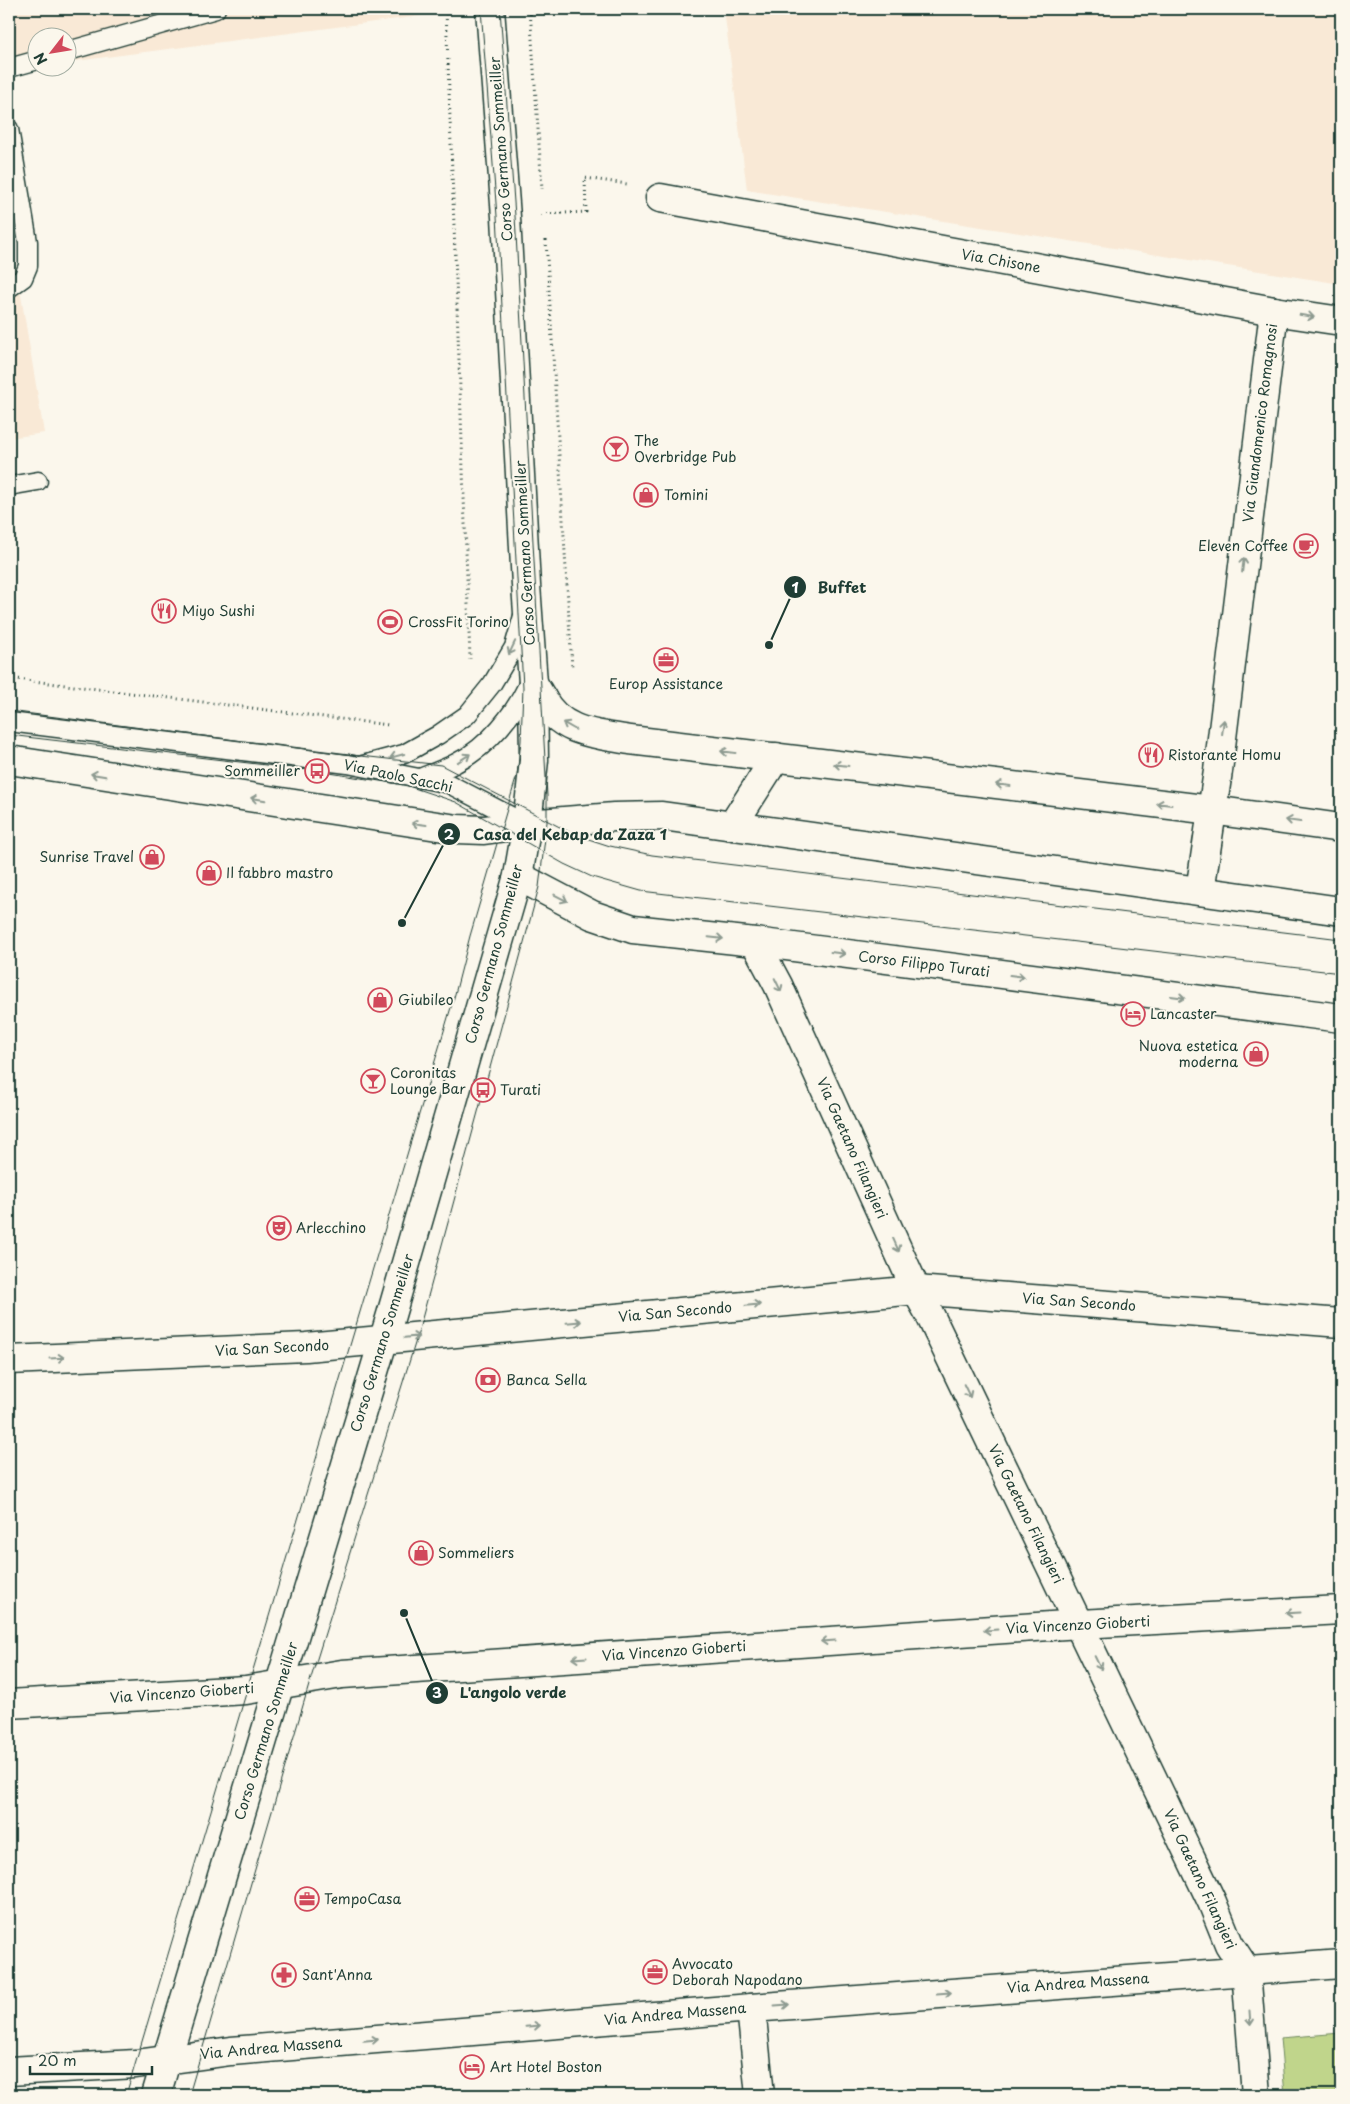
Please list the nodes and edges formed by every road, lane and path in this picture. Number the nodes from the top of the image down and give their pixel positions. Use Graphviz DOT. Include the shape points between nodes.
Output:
graph roads {
  1 [pos="216,9"];
  2 [pos="446,9"];
  3 [pos="530,9"];
  4 [pos="492,19"];
  5 [pos="78,48"];
  6 [pos="28,63"];
  7 [pos="9,68"];
  8 [pos="9,129"];
  9 [pos="629,184"];
  10 [pos="543,195"];
  11 [pos="660,198"];
  12 [pos="543,204"];
  13 [pos="544,214"];
  14 [pos="506,216"];
  15 [pos="545,234"];
  16 [pos="9,288"];
  17 [pos="1274,311"];
  18 [pos="1341,321"];
  19 [pos="38,481"];
  20 [pos="9,486"];
  21 [pos="527,601"];
  22 [pos="470,663"];
  23 [pos="572,668"];
  24 [pos="9,678"];
  25 [pos="536,686"];
  26 [pos="9,722"];
  27 [pos="390,725"];
  28 [pos="776,757"];
  29 [pos="9,760"];
  30 [pos="360,766"];
  31 [pos="420,778"];
  32 [pos="1212,810"];
  33 [pos="514,826"];
  34 [pos="732,826"];
  35 [pos="1341,828"];
  36 [pos="518,876"];
  37 [pos="1200,891"];
  38 [pos="1341,911"];
  39 [pos="755,942"];
  40 [pos="1341,1018"];
  41 [pos="916,1290"];
  42 [pos="1341,1323"];
  43 [pos="383,1340"];
  44 [pos="9,1360"];
  45 [pos="1341,1610"];
  46 [pos="1080,1624"];
  47 [pos="280,1684"];
  48 [pos="9,1704"];
  49 [pos="1341,1964"];
  50 [pos="1246,1970"];
  51 [pos="751,2008"];
  52 [pos="167,2060"];
  53 [pos="9,2071"];
  54 [pos="156,2095"];
  55 [pos="760,2095"];
  56 [pos="1256,2095"];
  1 -- 5 [label="lane"];
  2 -- 22 [label="path"];
  3 -- 10 [label="path"];
  4 -- 14 [label="street, Corso Germano Sommeiller"];
  6 -- 7 [label="lane"];
  8 -- 16 [label="lane" via="28,242 28,266 23,278"];
  9 -- 13 [label="path" via="585,178 586,212"];
  11 -- 17 [label="street, Via Chisone"];
  12 -- 13 [label="path"];
  13 -- 14 [label="path"];
  14 -- 21 [label="street, Corso Germano Sommeiller"];
  15 -- 23 [label="path"];
  17 -- 18 [label="street, Via Chisone, one-way"];
  32 -- 17 [label="street, Via Giandomenico Romagnosi, one-way"];
  19 -- 20 [label="lane"];
  21 -- 25 [label="street, Corso Germano Sommeiller"];
  21 -- 30 [label="lane, one-way" via="514,647 492,684 467,715 404,754"];
  24 -- 27 [label="path"];
  28 -- 25 [label="street, one-way" via="582,732 558,719 547,708"];
  31 -- 25 [label="lane, one-way" via="456,763 482,746"];
  25 -- 33 [label="street, Corso Germano Sommeiller" via="534,760"];
  26 -- 30 [label="lane, Via Paolo Sacchi"];
  32 -- 28 [label="street, one-way"];
  28 -- 34 [label="street"];
  33 -- 29 [label="street, one-way" via="469,830 448,828"];
  30 -- 31 [label="lane, Via Paolo Sacchi"];
  31 -- 33 [label="lane, Via Paolo Sacchi" via="449,784"];
  35 -- 32 [label="street, one-way"];
  32 -- 37 [label="street, Via Giandomenico Romagnosi"];
  33 -- 34 [label="street" via="662,816"];
  33 -- 36 [label="street, Corso Germano Sommeiller"];
  34 -- 37 [label="street"];
  36 -- 39 [label="street, Corso Filippo Turati, one-way" via="592,915 633,929"];
  36 -- 43 [label="street, Corso Germano Sommeiller"];
  37 -- 38 [label="street"];
  39 -- 40 [label="street, Corso Filippo Turati, one-way"];
  39 -- 41 [label="street, Via Gaetano Filangieri, one-way" via="778,985"];
  41 -- 42 [label="street, Via San Secondo"];
  43 -- 41 [label="street, Via San Secondo, one-way"];
  41 -- 46 [label="street, Via Gaetano Filangieri, one-way"];
  44 -- 43 [label="street, Via San Secondo, one-way" via="306,1347"];
  43 -- 47 [label="street, Corso Germano Sommeiller"];
  45 -- 46 [label="street, Via Vincenzo Gioberti, one-way"];
  46 -- 47 [label="street, Via Vincenzo Gioberti, one-way" via="342,1674"];
  46 -- 50 [label="street, Via Gaetano Filangieri, one-way" via="1229,1944"];
  47 -- 48 [label="street, Via Vincenzo Gioberti" via="198,1694"];
  47 -- 52 [label="street, Corso Germano Sommeiller"];
  49 -- 50 [label="street, Via Andrea Massena"];
  51 -- 50 [label="street, Via Andrea Massena, one-way"];
  50 -- 56 [label="street, Via Gaetano Filangieri, one-way"];
  52 -- 51 [label="street, Via Andrea Massena, one-way" via="240,2050"];
  51 -- 55 [label="street"];
  52 -- 53 [label="street, Via Andrea Massena"];
  52 -- 54 [label="street, Corso Germano Sommeiller"];
}
